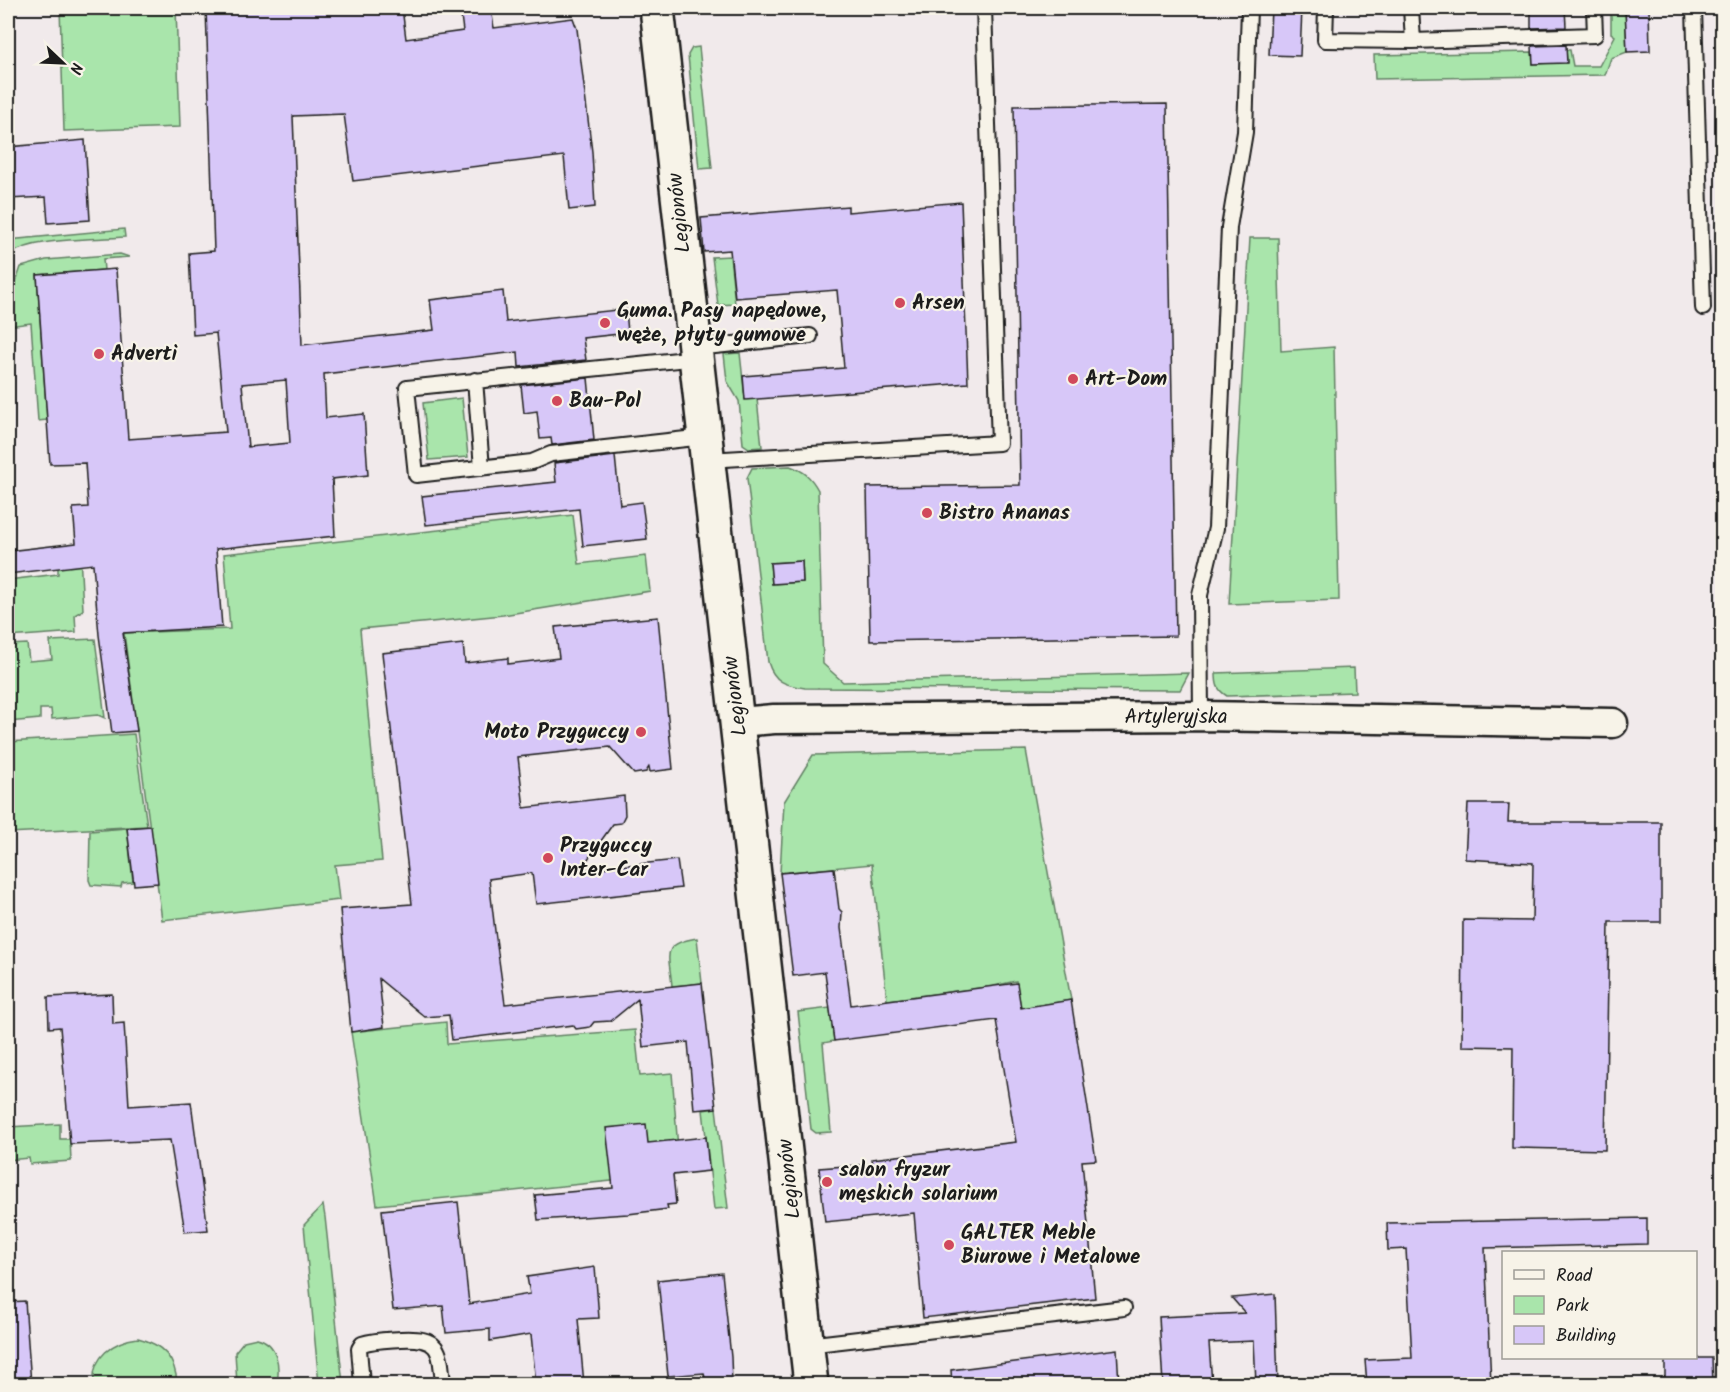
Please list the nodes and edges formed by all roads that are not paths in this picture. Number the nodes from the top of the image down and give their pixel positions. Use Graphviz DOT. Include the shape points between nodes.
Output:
graph roads {
  1 [pos="657,8"];
  2 [pos="984,8"];
  3 [pos="1249,8"];
  4 [pos="1326,8"];
  5 [pos="1411,8"];
  6 [pos="1594,8"];
  7 [pos="1694,8"];
  8 [pos="1413,40"];
  9 [pos="1703,308"];
  10 [pos="810,336"];
  11 [pos="696,353"];
  12 [pos="475,380"];
  13 [pos="706,448"];
  14 [pos="482,468"];
  15 [pos="1202,716"];
  16 [pos="740,722"];
  17 [pos="1613,723"];
  18 [pos="1124,1308"];
  19 [pos="807,1345"];
  20 [pos="362,1384"];
  21 [pos="443,1384"];
  22 [pos="811,1384"];
  1 -- 11 [label="street, Legionów"];
  2 -- 13 [label="lane" via="999,442"];
  3 -- 15 [label="lane" via="1245,132 1229,227 1216,528 1200,595"];
  4 -- 8 [label="lane" via="1325,40"];
  5 -- 8 [label="lane"];
  6 -- 8 [label="lane" via="1595,35"];
  7 -- 9 [label="lane"];
  10 -- 11 [label="lane"];
  11 -- 12 [label="lane"];
  11 -- 13 [label="street, Legionów"];
  12 -- 14 [label="lane"];
  12 -- 14 [label="lane" via="407,388 416,475"];
  13 -- 14 [label="lane" via="551,454 532,462"];
  13 -- 16 [label="street, Legionów"];
  15 -- 16 [label="street, Artyleryjska"];
  15 -- 17 [label="street, Artyleryjska"];
  16 -- 19 [label="street, Legionów"];
  18 -- 19 [label="lane"];
  19 -- 22 [label="street, Legionów"];
  20 -- 21 [label="lane" via="362,1344 421,1338 433,1343 439,1352"];
}
